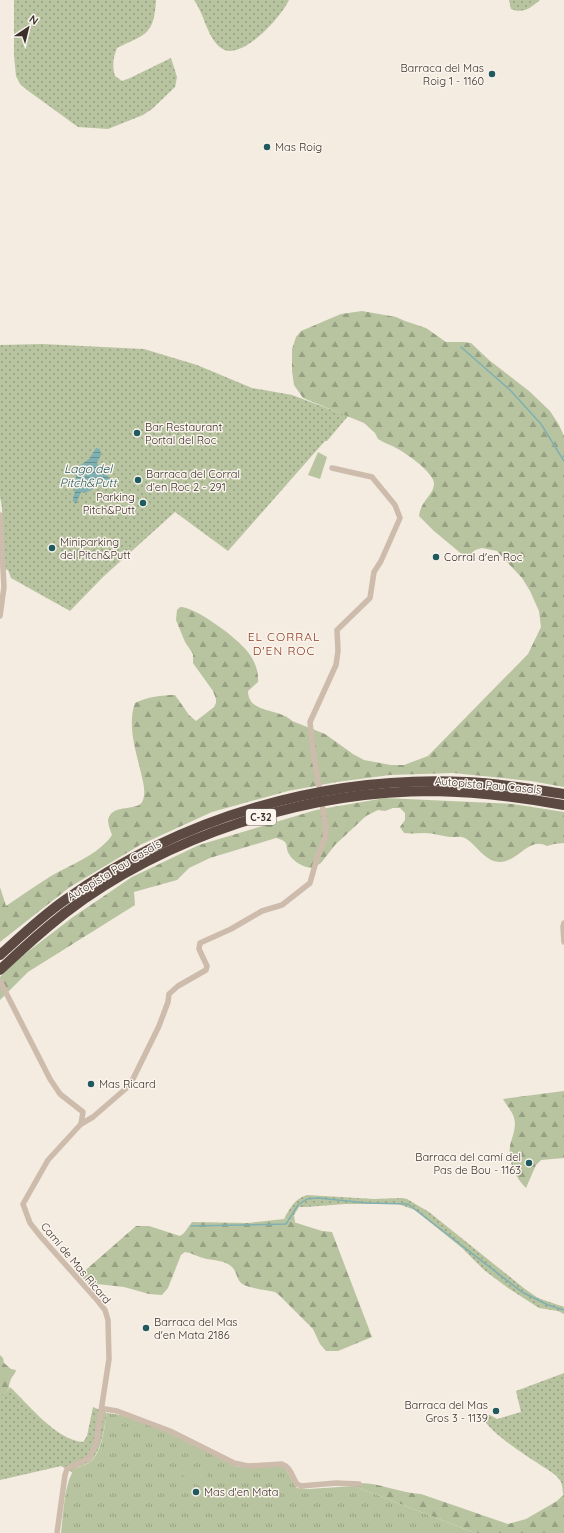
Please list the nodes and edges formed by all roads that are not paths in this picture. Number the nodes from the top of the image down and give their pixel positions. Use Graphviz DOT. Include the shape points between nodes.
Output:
graph roads {
  1 [pos="332,468"];
  2 [pos="0,515"];
  3 [pos="0,616"];
  4 [pos="564,794"];
  5 [pos="564,805"];
  6 [pos="564,923"];
  7 [pos="564,942"];
  8 [pos="0,955"];
  9 [pos="0,970"];
  10 [pos="0,981"];
  11 [pos="81,1124"];
  12 [pos="102,1410"];
  13 [pos="359,1484"];
  14 [pos="57,1533"];
  1 -- 11 [label="street, Camí de Mas Ricard" via="372,477 395,505 400,518 374,572 370,598 337,630 336,665 310,722 326,828 310,883 282,905 262,911 200,942 199,949 207,966 206,970 169,994 159,1026 130,1085"];
  2 -- 3 [label="street" via="4,587"];
  4 -- 8 [label="highway, Autopista Pau Casals / C-32" via="504,785 427,782 346,787 286,799 228,816 136,856 65,900"];
  5 -- 9 [label="highway, Autopista Pau Casals / C-32" via="462,792 402,792 338,799 231,825 168,851 97,892 42,932"];
  6 -- 7 [label="street"];
  10 -- 11 [label="street" via="50,1080 60,1094 82,1112"];
  11 -- 12 [label="street, Camí de Mas Ricard" via="48,1160 23,1204 30,1223 105,1310 108,1320 109,1359"];
  12 -- 13 [label="street" via="117,1411 170,1431 234,1463 248,1466 282,1464 290,1470 296,1484 301,1486"];
  12 -- 14 [label="street, Camí de Mas Ricard" via="93,1451 84,1460 68,1469 65,1476"];
}
